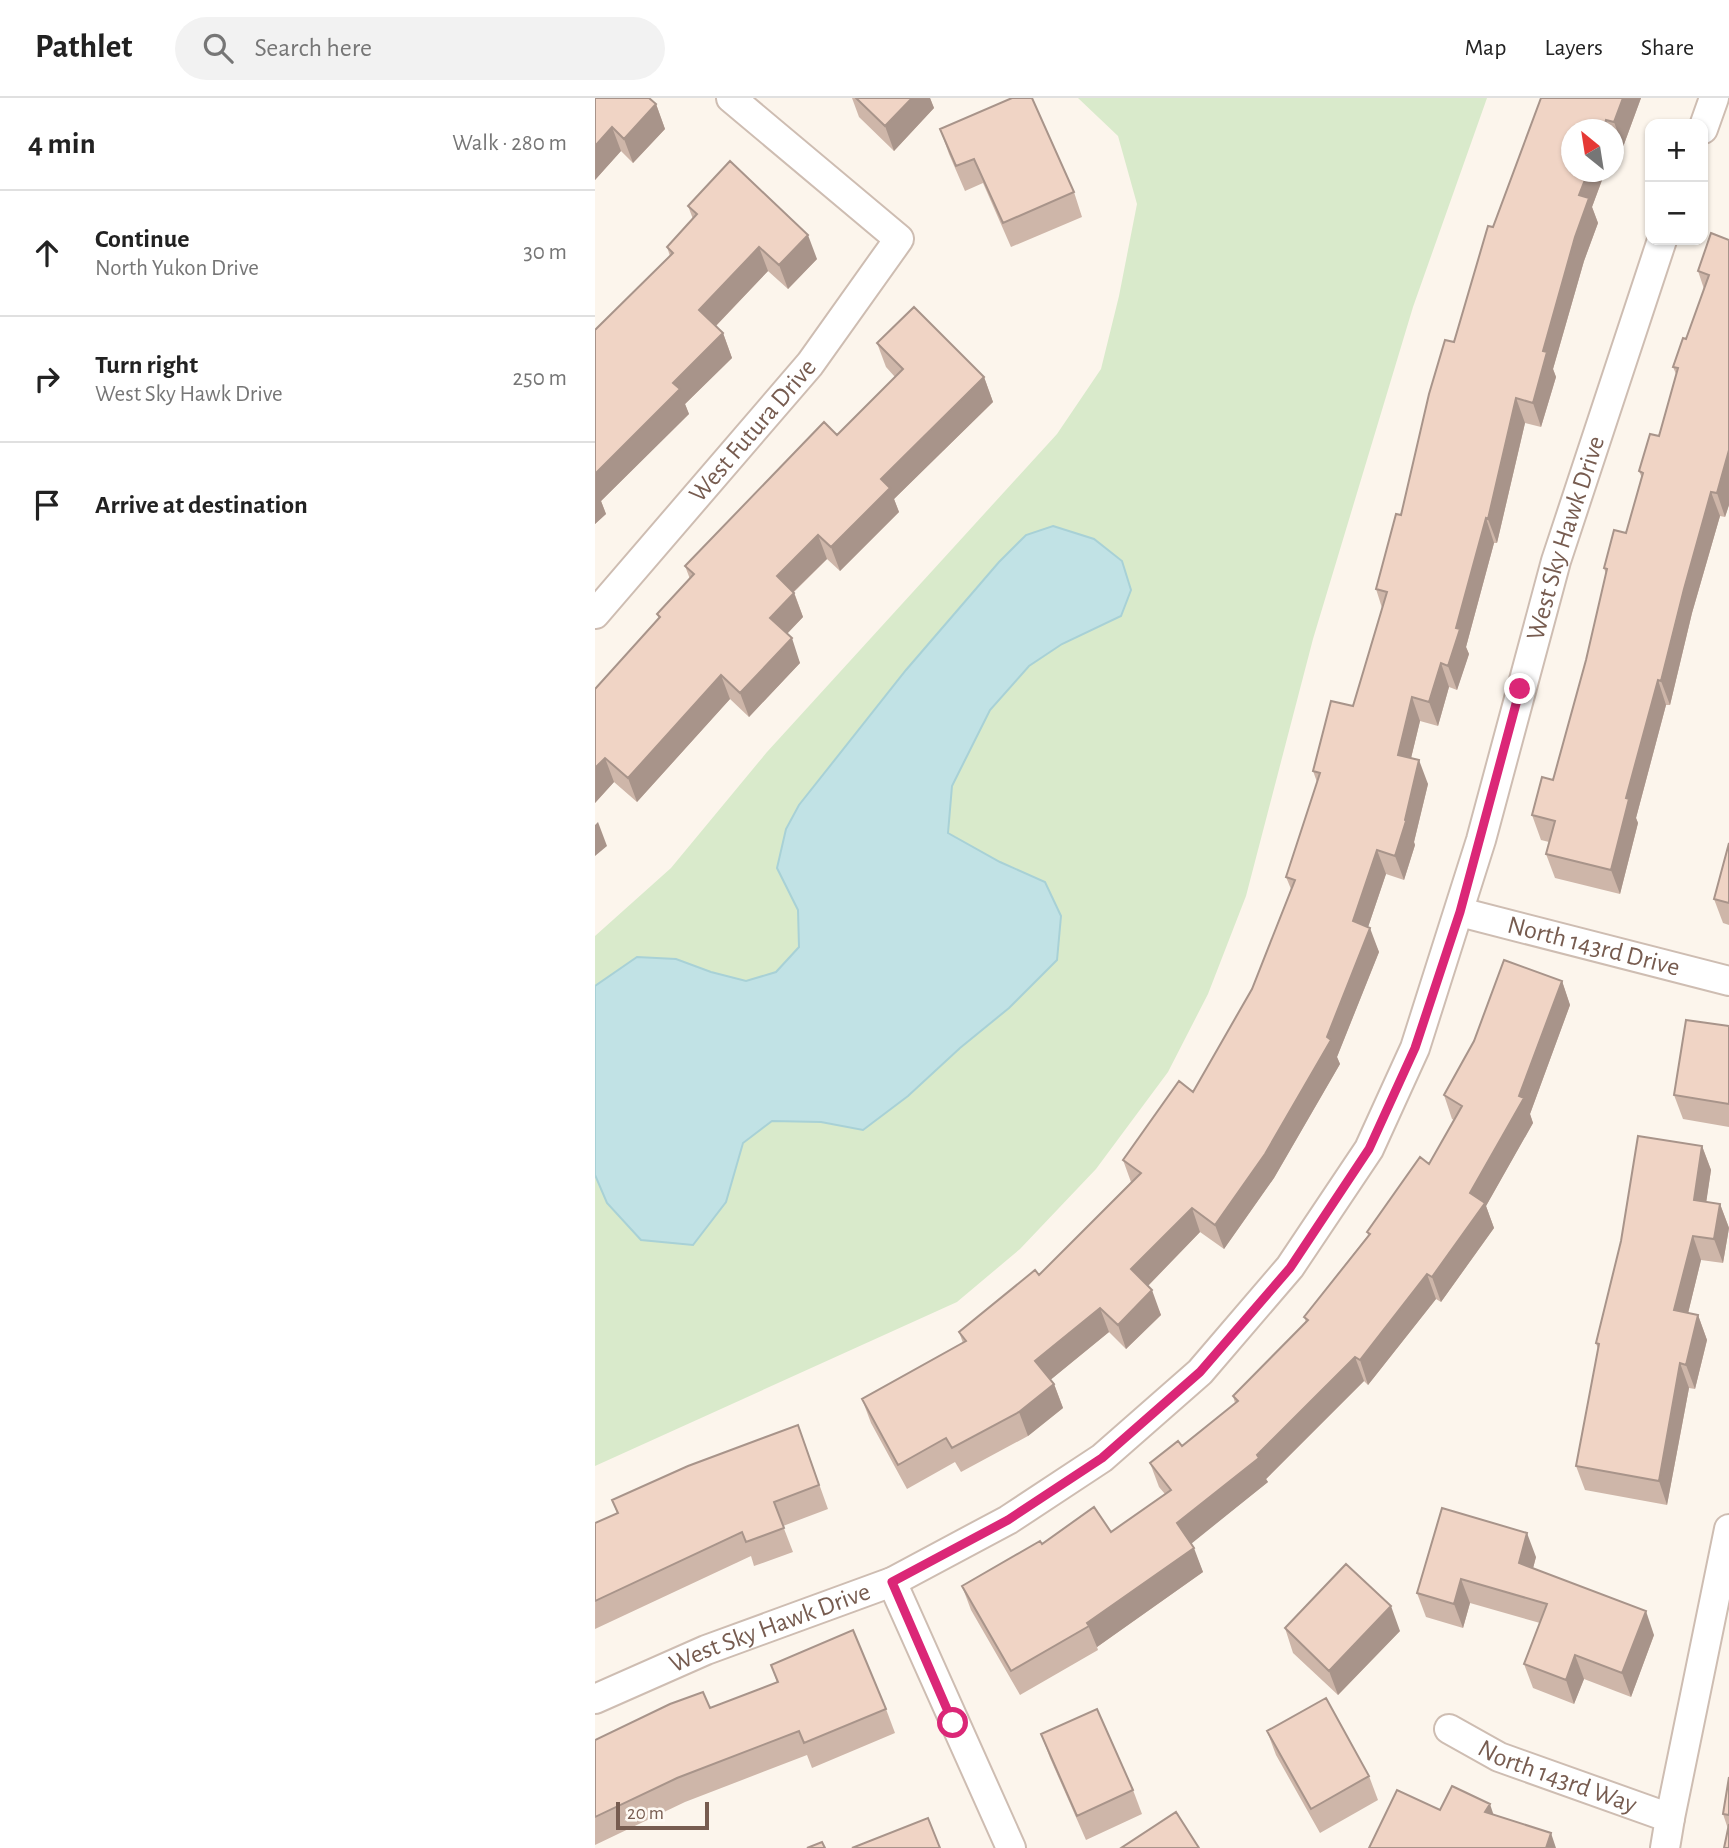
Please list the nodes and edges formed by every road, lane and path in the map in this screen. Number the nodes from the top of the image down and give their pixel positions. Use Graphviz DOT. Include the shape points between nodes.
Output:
graph roads {
  1 [pos="731,98"];
  2 [pos="1714,98"];
  3 [pos="1707,119"];
  4 [pos="1660,245"];
  5 [pos="595,614"];
  6 [pos="1460,912"];
  7 [pos="1729,981"];
  8 [pos="1729,1529"];
  9 [pos="892,1582"];
  10 [pos="595,1699"];
  11 [pos="1449,1729"];
  12 [pos="1669,1818"];
  13 [pos="1011,1848"];
  14 [pos="1665,1848"];
  1 -- 5 [label="street, West Futura Drive" via="899,239 810,364"];
  2 -- 3 [label="street"];
  4 -- 6 [label="street, West Sky Hawk Drive" via="1556,561"];
  6 -- 7 [label="street, North 143rd Drive"];
  6 -- 9 [label="street, West Sky Hawk Drive" via="1415,1048 1369,1149 1290,1268 1200,1372 1102,1458 1008,1520"];
  8 -- 12 [label="street"];
  9 -- 10 [label="street, West Sky Hawk Drive" via="706,1650"];
  9 -- 13 [label="street"];
  11 -- 12 [label="street, North 143rd Way" via="1499,1758"];
  12 -- 14 [label="street"];
}
